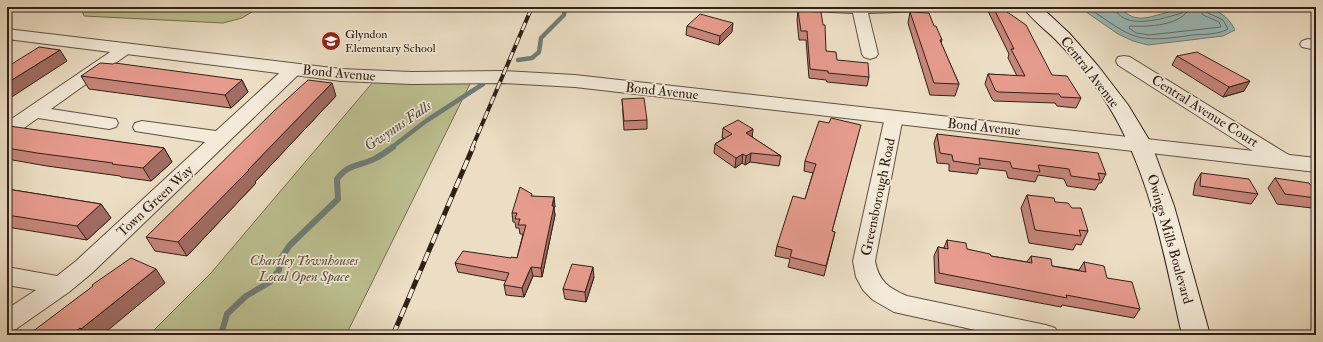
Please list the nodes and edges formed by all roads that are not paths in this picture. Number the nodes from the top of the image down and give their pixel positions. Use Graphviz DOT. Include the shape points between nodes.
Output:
graph roads {
  1 [pos="810,7"];
  2 [pos="927,7"];
  3 [pos="1031,7"];
  4 [pos="860,9"];
  5 [pos="7,34"];
  6 [pos="125,49"];
  7 [pos="870,54"];
  8 [pos="1124,61"];
  9 [pos="294,69"];
  10 [pos="35,112"];
  11 [pos="894,117"];
  12 [pos="109,123"];
  13 [pos="142,127"];
  14 [pos="7,131"];
  15 [pos="222,138"];
  16 [pos="1141,145"];
  17 [pos="1285,162"];
  18 [pos="1316,165"];
  19 [pos="7,276"];
  20 [pos="61,286"];
  21 [pos="7,322"];
  22 [pos="1046,335"];
  23 [pos="1196,335"];
  1 -- 4 [label="street"];
  2 -- 4 [label="street"];
  3 -- 16 [label="street, Central Avenue" via="1057,30 1090,68 1111,95"];
  4 -- 7 [label="street"];
  5 -- 6 [label="street, Bond Avenue"];
  6 -- 9 [label="street, Bond Avenue"];
  6 -- 10 [label="street"];
  8 -- 17 [label="street, Central Avenue Court"];
  9 -- 11 [label="street, Bond Avenue" via="411,78 503,77 559,80"];
  9 -- 15 [label="street, Town Green Way"];
  10 -- 12 [label="street"];
  10 -- 14 [label="street"];
  11 -- 16 [label="street, Bond Avenue"];
  11 -- 22 [label="street, Greensborough Road" via="864,261 865,273 871,284 886,297 903,305"];
  13 -- 15 [label="street"];
  15 -- 20 [label="street, Town Green Way"];
  16 -- 17 [label="street, Bond Avenue"];
  16 -- 23 [label="street, Owings Mills Boulevard" via="1160,199"];
  17 -- 18 [label="street, Bond Avenue"];
  19 -- 20 [label="street"];
  20 -- 21 [label="street, Town Green Way"];
}
